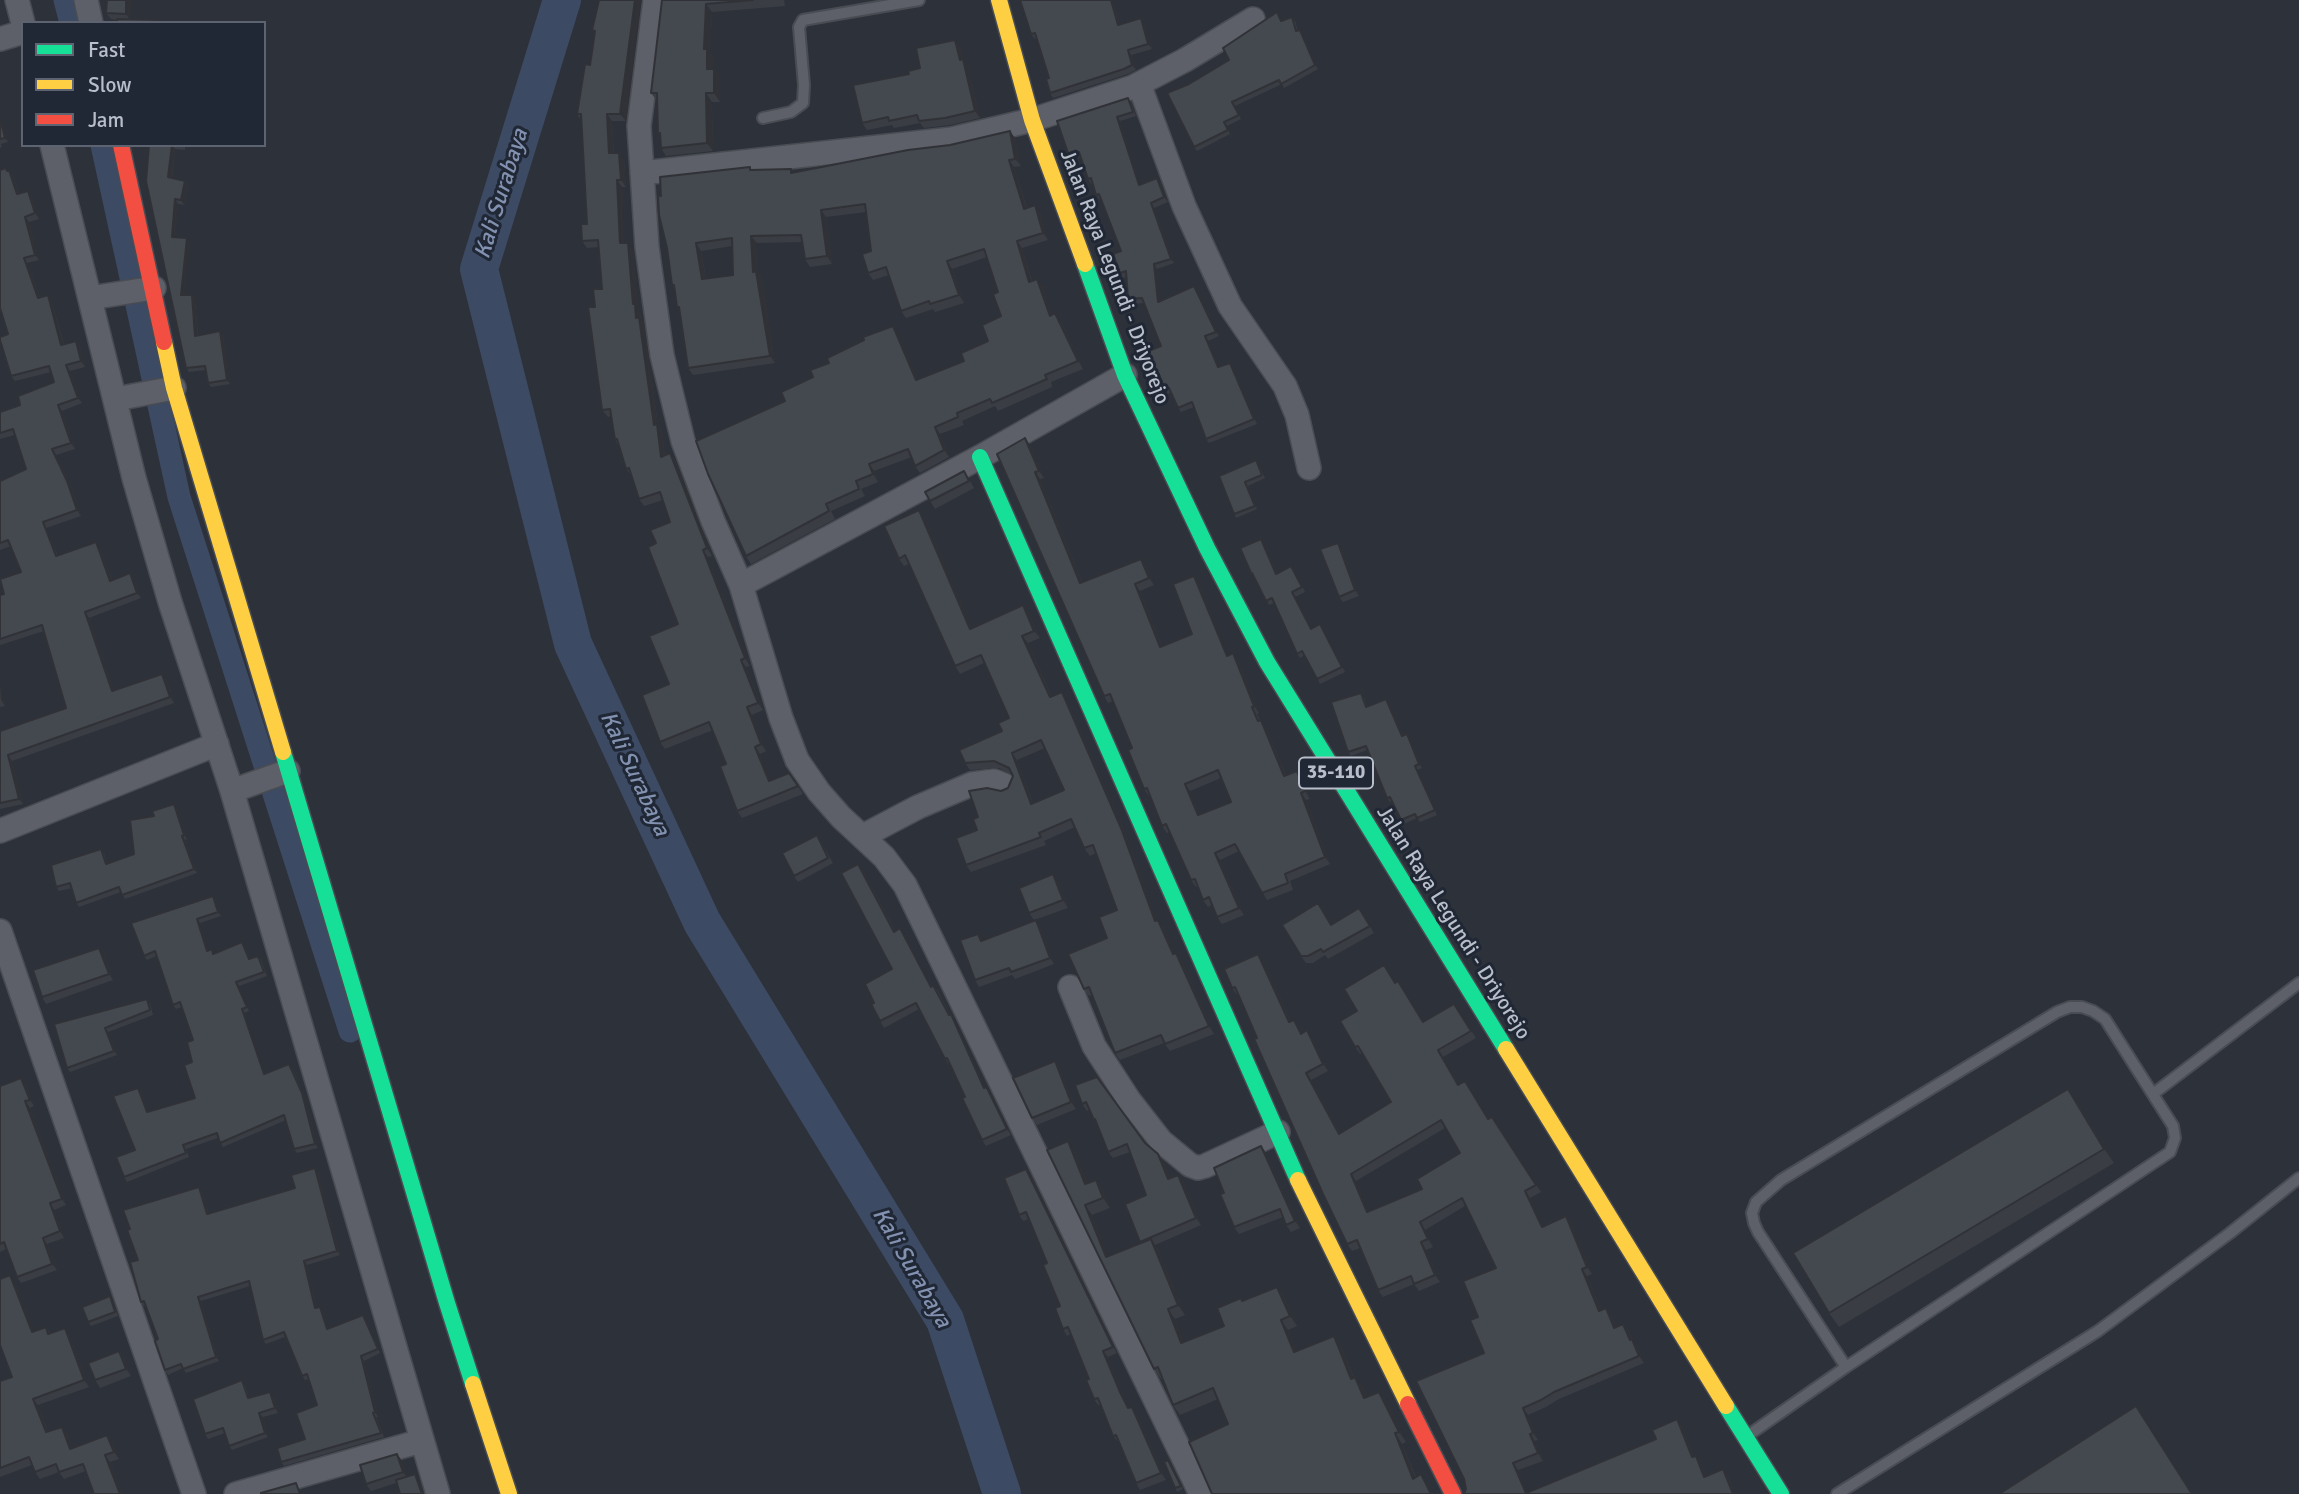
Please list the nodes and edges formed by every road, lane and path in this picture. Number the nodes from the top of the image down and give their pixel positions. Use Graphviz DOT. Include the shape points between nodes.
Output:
graph roads {
  1 [pos="17,0"];
  2 [pos="86,0"];
  3 [pos="655,0"];
  4 [pos="919,0"];
  5 [pos="999,0"];
  6 [pos="1253,19"];
  7 [pos="22,21"];
  8 [pos="91,21"];
  9 [pos="21,33"];
  10 [pos="0,39"];
  11 [pos="1139,84"];
  12 [pos="763,118"];
  13 [pos="1032,120"];
  14 [pos="53,147"];
  15 [pos="121,147"];
  16 [pos="642,173"];
  17 [pos="150,289"];
  18 [pos="98,297"];
  19 [pos="1125,375"];
  20 [pos="170,388"];
  21 [pos="121,398"];
  22 [pos="979,457"];
  23 [pos="1309,468"];
  24 [pos="741,585"];
  25 [pos="217,744"];
  26 [pos="284,772"];
  27 [pos="1004,785"];
  28 [pos="239,789"];
  29 [pos="0,831"];
  30 [pos="863,836"];
  31 [pos="0,931"];
  32 [pos="2299,983"];
  33 [pos="1070,988"];
  34 [pos="2153,1094"];
  35 [pos="1278,1132"];
  36 [pos="2299,1178"];
  37 [pos="1846,1367"];
  38 [pos="1747,1436"];
  39 [pos="421,1441"];
  40 [pos="194,1494"];
  41 [pos="236,1494"];
  42 [pos="438,1494"];
  43 [pos="509,1494"];
  44 [pos="1201,1494"];
  45 [pos="1453,1494"];
  46 [pos="1781,1494"];
  47 [pos="1837,1494"];
  1 -- 7 [label="street"];
  2 -- 8 [label="street"];
  3 -- 16 [label="street" via="639,126"];
  4 -- 12 [label="lane" via="803,20 799,27 803,103 791,112"];
  5 -- 13 [label="street, Jalan Raya Legundi - Driyorejo / 35-110"];
  6 -- 11 [label="street"];
  9 -- 10 [label="street"];
  11 -- 13 [label="street"];
  11 -- 23 [label="street" via="1184,206 1230,306 1285,386"];
  13 -- 16 [label="street" via="952,139"];
  13 -- 19 [label="street, Jalan Raya Legundi - Driyorejo / 35-110"];
  14 -- 18 [label="street"];
  15 -- 17 [label="street"];
  16 -- 24 [label="street" via="662,355 683,441"];
  17 -- 18 [label="street"];
  17 -- 20 [label="street"];
  18 -- 21 [label="street"];
  19 -- 22 [label="street"];
  19 -- 38 [label="street, Jalan Raya Legundi - Driyorejo / 35-110" via="1266,662"];
  20 -- 21 [label="street"];
  20 -- 26 [label="street"];
  21 -- 25 [label="street" via="134,478"];
  22 -- 24 [label="street"];
  22 -- 35 [label="street"];
  24 -- 30 [label="street" via="797,760 819,792"];
  25 -- 28 [label="street"];
  25 -- 29 [label="street"];
  26 -- 28 [label="street"];
  26 -- 43 [label="street"];
  27 -- 30 [label="street" via="994,781 972,784"];
  28 -- 39 [label="street"];
  30 -- 44 [label="street" via="905,885"];
  31 -- 40 [label="street"];
  32 -- 34 [label="lane"];
  33 -- 35 [label="street" via="1094,1046 1129,1100 1161,1141 1192,1167 1205,1166"];
  34 -- 37 [label="lane" via="2175,1130 2170,1152"];
  34 -- 37 [label="lane" via="2105,1019 2082,1007 2070,1007 1764,1194 1752,1213 1754,1223"];
  35 -- 45 [label="street" via="1311,1209"];
  36 -- 47 [label="lane" via="2098,1331"];
  37 -- 38 [label="lane"];
  38 -- 46 [label="street, Jalan Raya Legundi - Driyorejo / 35-110"];
  39 -- 41 [label="street"];
  39 -- 42 [label="street"];
}
